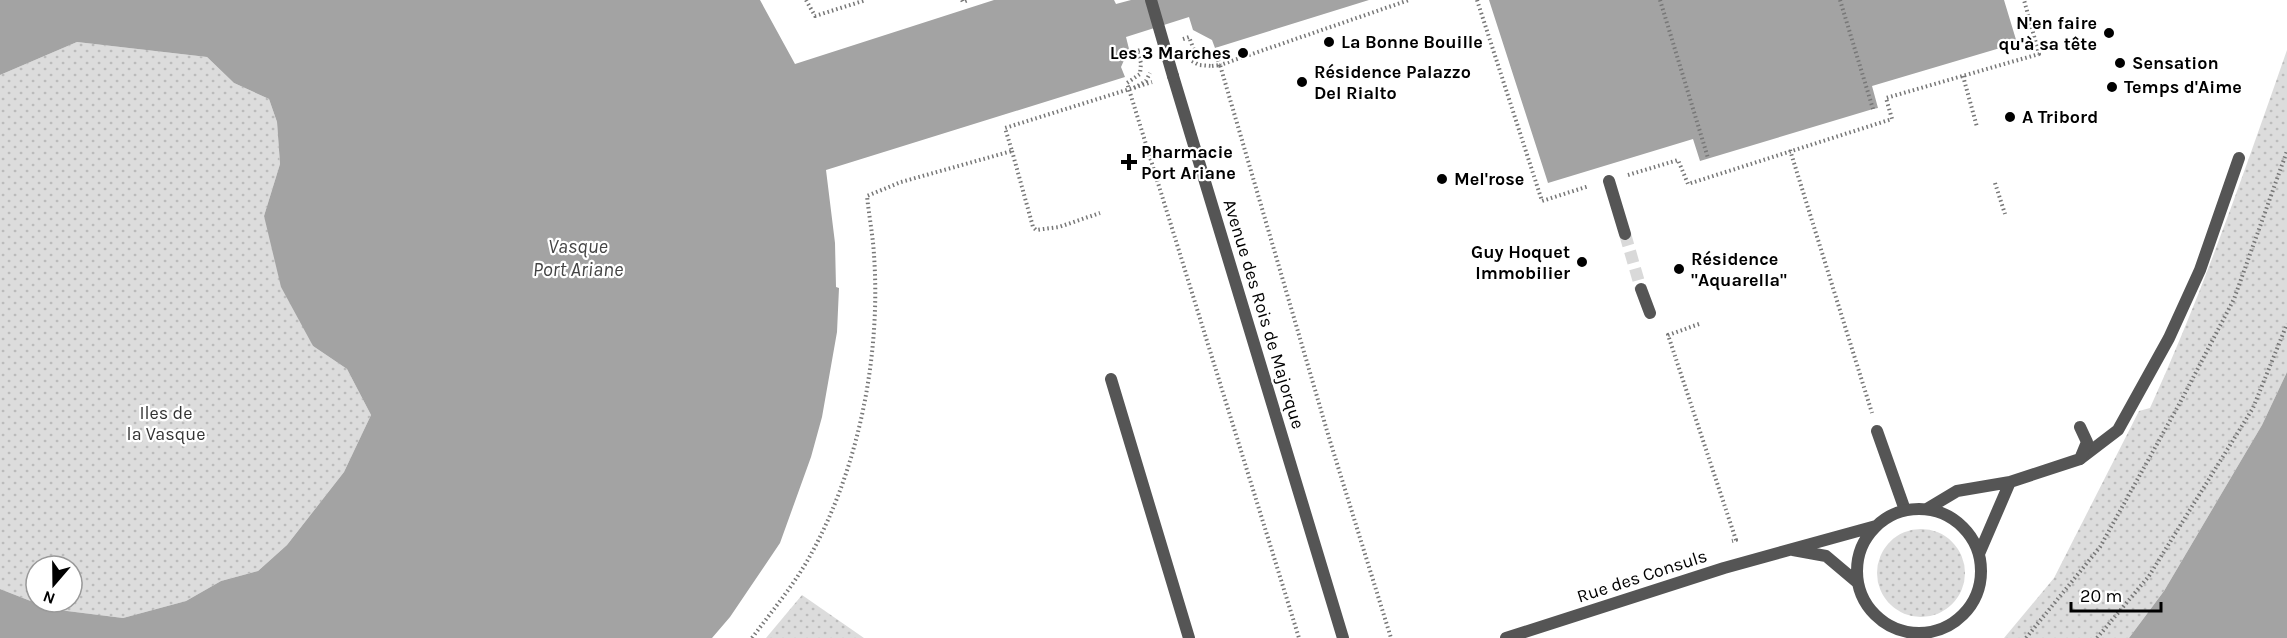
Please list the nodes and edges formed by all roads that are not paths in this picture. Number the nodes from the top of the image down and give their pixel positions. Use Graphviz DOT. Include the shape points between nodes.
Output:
graph roads {
  1 [pos="1151,0"];
  2 [pos="2239,158"];
  3 [pos="1609,181"];
  4 [pos="1625,234"];
  5 [pos="1641,289"];
  6 [pos="1650,313"];
  7 [pos="1112,379"];
  8 [pos="2080,426"];
  9 [pos="1877,431"];
  10 [pos="2080,459"];
  11 [pos="2010,482"];
  12 [pos="1927,509"];
  13 [pos="1905,510"];
  14 [pos="1876,526"];
  15 [pos="1789,549"];
  16 [pos="1980,554"];
  17 [pos="1858,583"];
  18 [pos="1189,638"];
  19 [pos="1343,638"];
  20 [pos="1506,638"];
  1 -- 19 [label="street, Avenue des Rois de Majorque, bridge"];
  2 -- 10 [label="street" via="2200,270 2169,338 2118,430"];
  3 -- 4 [label="street"];
  5 -- 6 [label="street"];
  7 -- 18 [label="street"];
  8 -- 10 [label="street" via="2087,442"];
  9 -- 13 [label="street"];
  10 -- 11 [label="street"];
  11 -- 12 [label="street" via="1957,491"];
  11 -- 16 [label="street"];
  12 -- 13 [label="street"];
  12 -- 16 [label="street" via="1960,524"];
  13 -- 14 [label="street"];
  14 -- 15 [label="street, Rue des Consuls"];
  14 -- 17 [label="street" via="1863,543 1857,562"];
  15 -- 17 [label="street, Rue des Consuls" via="1826,556"];
  15 -- 20 [label="street, Rue des Consuls"];
  16 -- 17 [label="street" via="1978,594 1952,624 1934,631 1914,633 1886,623 1865,601"];
}
